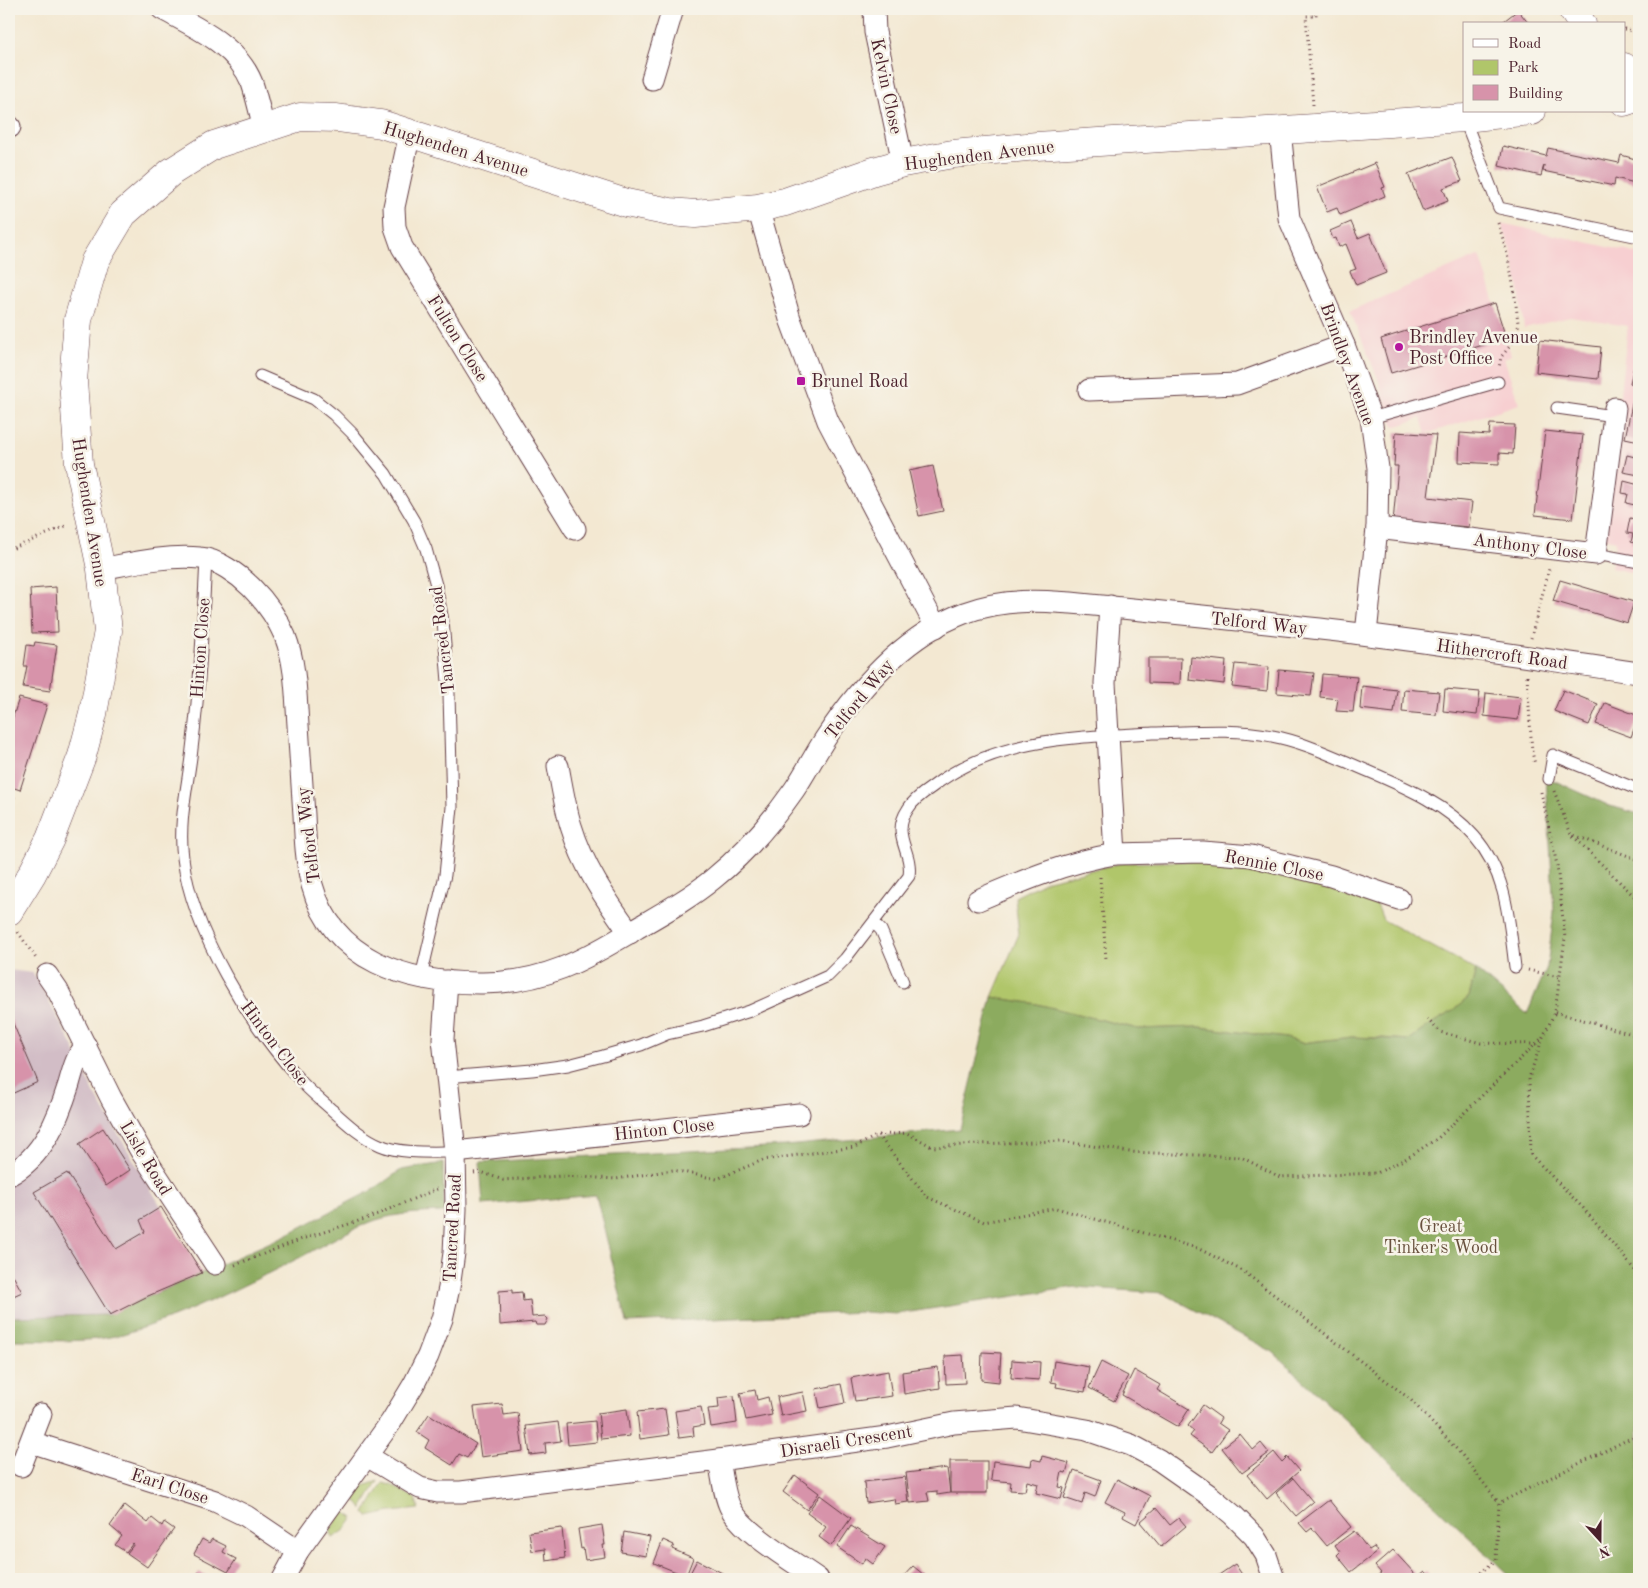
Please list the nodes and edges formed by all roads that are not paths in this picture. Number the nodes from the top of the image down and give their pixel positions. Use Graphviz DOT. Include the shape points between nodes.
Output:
graph roads {
  1 [pos="162,9"];
  2 [pos="673,9"];
  3 [pos="874,9"];
  4 [pos="1572,9"];
  5 [pos="1581,22"];
  6 [pos="1626,69"];
  7 [pos="652,79"];
  8 [pos="1639,81"];
  9 [pos="1639,97"];
  10 [pos="1626,101"];
  11 [pos="1522,112"];
  12 [pos="1464,118"];
  13 [pos="264,128"];
  14 [pos="1280,130"];
  15 [pos="410,133"];
  16 [pos="904,164"];
  17 [pos="758,208"];
  18 [pos="1639,237"];
  19 [pos="1344,345"];
  20 [pos="260,376"];
  21 [pos="1498,382"];
  22 [pos="1089,390"];
  23 [pos="1556,408"];
  24 [pos="1614,412"];
  25 [pos="1371,418"];
  26 [pos="574,528"];
  27 [pos="1377,528"];
  28 [pos="1596,554"];
  29 [pos="206,558"];
  30 [pos="1639,562"];
  31 [pos="101,569"];
  32 [pos="1110,606"];
  33 [pos="936,626"];
  34 [pos="1366,634"];
  35 [pos="1639,673"];
  36 [pos="1108,735"];
  37 [pos="558,766"];
  38 [pos="1549,779"];
  39 [pos="1639,790"];
  40 [pos="1106,856"];
  41 [pos="1399,899"];
  42 [pos="978,900"];
  43 [pos="13,921"];
  44 [pos="874,923"];
  45 [pos="630,933"];
  46 [pos="1515,967"];
  47 [pos="47,974"];
  48 [pos="421,977"];
  49 [pos="447,981"];
  50 [pos="903,982"];
  51 [pos="86,1046"];
  52 [pos="446,1077"];
  53 [pos="799,1114"];
  54 [pos="455,1152"];
  55 [pos="9,1175"];
  56 [pos="215,1264"];
  57 [pos="40,1414"];
  58 [pos="31,1442"];
  59 [pos="367,1456"];
  60 [pos="719,1460"];
  61 [pos="21,1466"];
  62 [pos="298,1552"];
  63 [pos="283,1579"];
  64 [pos="818,1579"];
  65 [pos="1274,1579"];
  1 -- 13 [label="street" via="226,47 251,82"];
  2 -- 7 [label="street"];
  3 -- 16 [label="street, Kelvin Close" via="875,32"];
  4 -- 5 [label="street"];
  6 -- 8 [label="street"];
  9 -- 10 [label="street"];
  11 -- 12 [label="street, Hughenden Avenue"];
  12 -- 14 [label="street, Hughenden Avenue"];
  12 -- 18 [label="lane" via="1499,208"];
  13 -- 15 [label="street, Hughenden Avenue" via="300,117 338,118 381,124"];
  13 -- 31 [label="street, Hughenden Avenue" via="214,145 171,172 123,214 95,261 78,320 74,381 79,464"];
  14 -- 16 [label="street, Hughenden Avenue" via="1037,146 953,154"];
  14 -- 19 [label="street, Brindley Avenue" via="1289,218"];
  15 -- 17 [label="street, Hughenden Avenue" via="626,203 695,214"];
  15 -- 26 [label="street, Fulton Close" via="394,207 395,226 402,247"];
  16 -- 17 [label="street, Hughenden Avenue"];
  17 -- 33 [label="street" via="790,319 828,420"];
  19 -- 22 [label="street" via="1237,384"];
  19 -- 25 [label="street, Brindley Avenue"];
  20 -- 48 [label="lane, Tancred Road" via="314,399 353,434 386,474 410,514 426,549 436,585 449,694 452,807 446,875"];
  21 -- 25 [label="lane"];
  23 -- 24 [label="lane"];
  24 -- 28 [label="street, Anthony Close"];
  25 -- 27 [label="street, Brindley Avenue" via="1378,468"];
  27 -- 28 [label="street, Anthony Close"];
  27 -- 34 [label="street, Brindley Avenue"];
  28 -- 30 [label="lane"];
  29 -- 31 [label="street, Telford Way" via="163,558"];
  29 -- 48 [label="street, Telford Way" via="242,578 260,596 285,635 297,704 306,850 319,906 344,942 360,954 398,972"];
  29 -- 54 [label="lane, Hinton Close" via="202,655 181,831 183,859 204,931 225,975 265,1037 300,1080 361,1136 382,1146 415,1152"];
  31 -- 43 [label="street, Hughenden Avenue" via="108,631 93,714 82,756 50,839"];
  32 -- 33 [label="street, Telford Way" via="1024,600 963,613"];
  32 -- 34 [label="street, Telford Way"];
  32 -- 36 [label="street" via="1104,683"];
  33 -- 45 [label="street, Telford Way" via="894,655 850,704 792,794 748,847 709,882"];
  34 -- 35 [label="street, Hithercroft Road"];
  36 -- 40 [label="street"];
  36 -- 44 [label="lane" via="1012,748 965,766 923,794 909,806 900,830 909,876"];
  36 -- 46 [label="lane" via="1218,731 1274,736 1331,755 1429,801 1463,824 1498,871 1505,893"];
  37 -- 45 [label="street" via="564,804 581,853 593,878"];
  38 -- 39 [label="lane" via="1553,755"];
  40 -- 41 [label="street, Rennie Close" via="1204,852 1251,856 1331,876"];
  40 -- 42 [label="street, Rennie Close" via="1055,870"];
  44 -- 50 [label="lane" via="881,930"];
  44 -- 52 [label="lane" via="828,976 750,1011 568,1065"];
  45 -- 49 [label="street, Telford Way" via="573,964 542,976 479,983"];
  47 -- 51 [label="street, Lisle Road"];
  48 -- 49 [label="street, Telford Way"];
  49 -- 52 [label="street, Tancred Road" via="443,1039"];
  51 -- 55 [label="street" via="79,1053 65,1096 44,1143 21,1169"];
  51 -- 56 [label="street, Lisle Road" via="142,1153"];
  52 -- 54 [label="street, Tancred Road"];
  53 -- 54 [label="street, Hinton Close"];
  54 -- 59 [label="street, Tancred Road" via="454,1253 442,1319 414,1384"];
  57 -- 58 [label="street"];
  58 -- 61 [label="street"];
  58 -- 62 [label="street, Earl Close" via="215,1501 246,1516"];
  59 -- 60 [label="street, Disraeli Crescent" via="420,1488 438,1492 461,1492"];
  59 -- 62 [label="street, Tancred Road"];
  60 -- 64 [label="street" via="730,1508 740,1521"];
  60 -- 65 [label="street, Disraeli Crescent" via="987,1420 1017,1418 1087,1430 1131,1445 1159,1460 1215,1500 1254,1536 1266,1555"];
  62 -- 63 [label="street, Tancred Road"];
}
